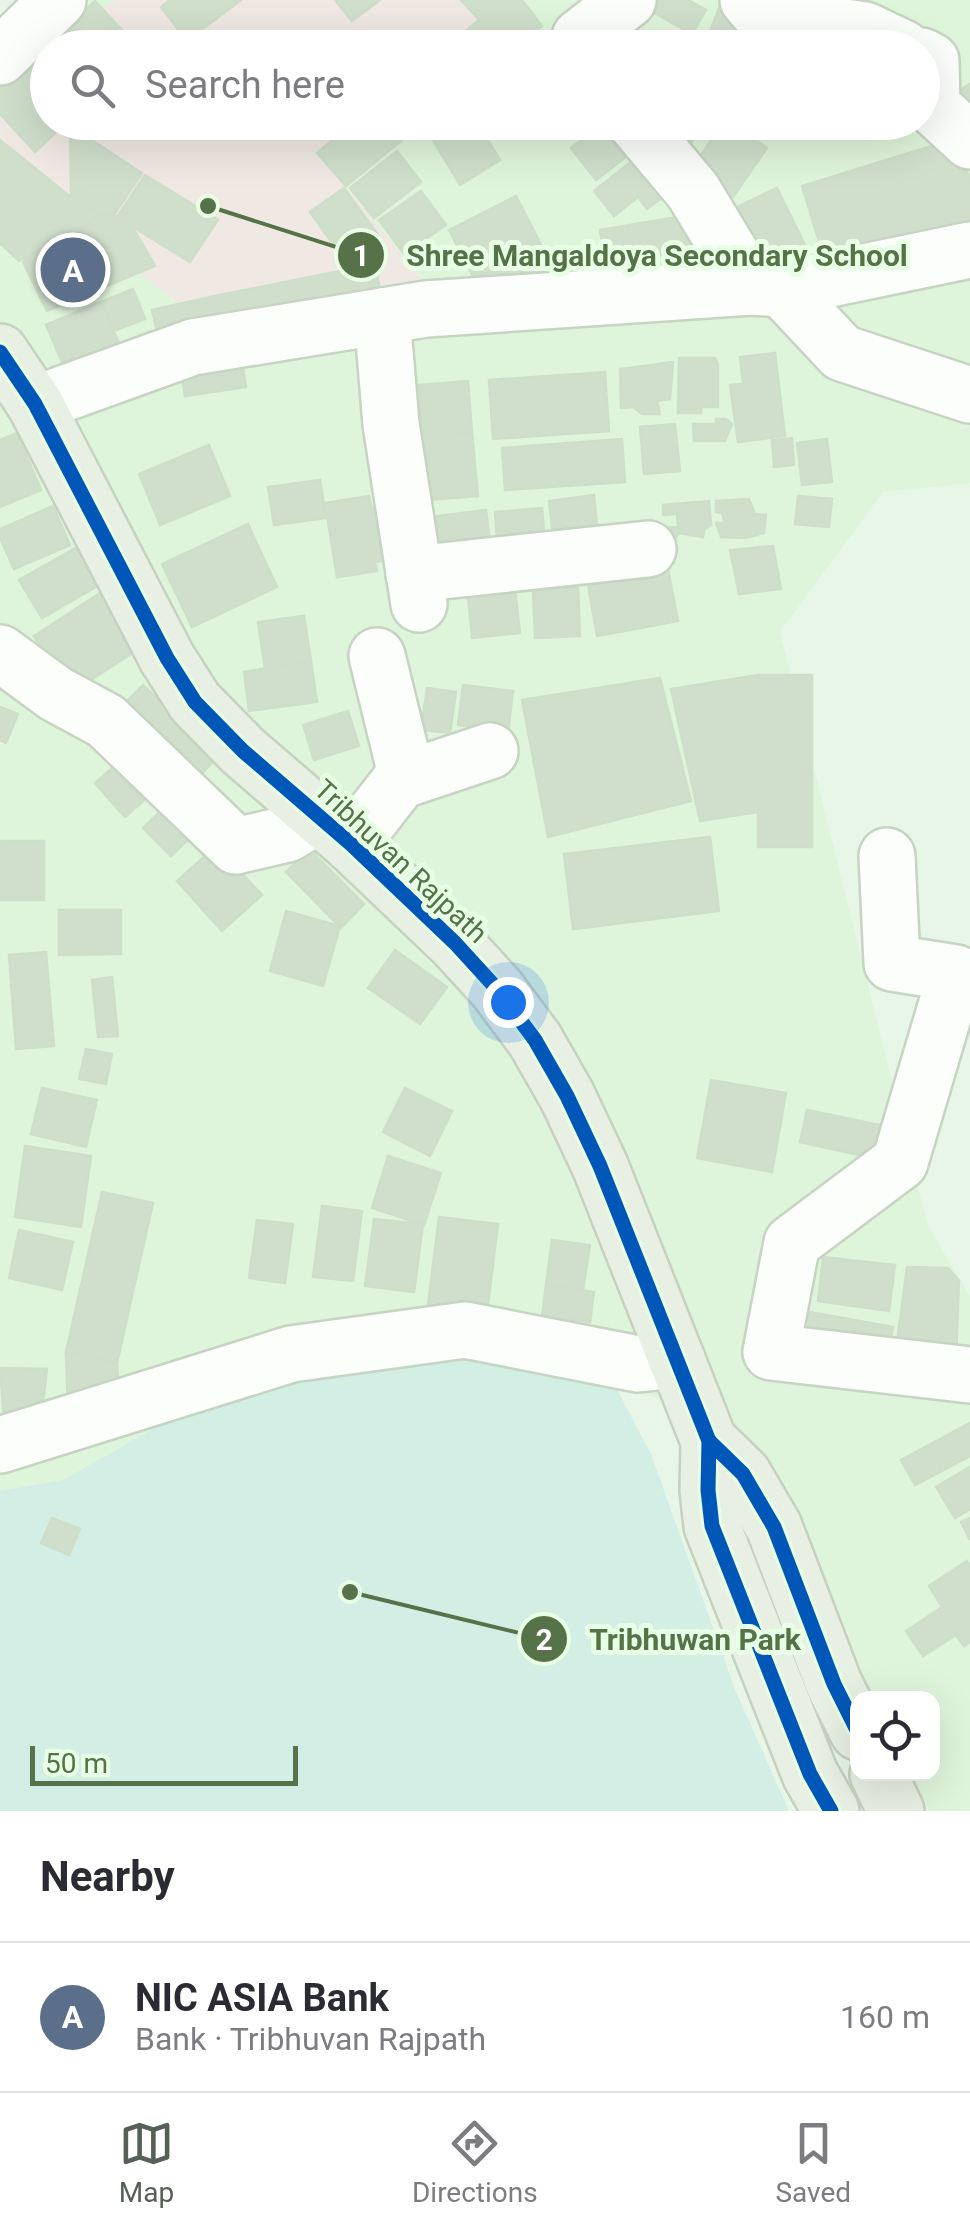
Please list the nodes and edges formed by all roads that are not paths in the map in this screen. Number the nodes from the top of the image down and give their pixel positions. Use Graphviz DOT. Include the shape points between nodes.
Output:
graph roads {
  1 [pos="58,0"];
  2 [pos="628,0"];
  3 [pos="748,0"];
  4 [pos="574,28"];
  5 [pos="865,30"];
  6 [pos="0,57"];
  7 [pos="940,113"];
  8 [pos="651,140"];
  9 [pos="970,141"];
  10 [pos="970,250"];
  11 [pos="766,288"];
  12 [pos="382,316"];
  13 [pos="11,372"];
  14 [pos="970,396"];
  15 [pos="648,549"];
  16 [pos="0,653"];
  17 [pos="377,656"];
  18 [pos="490,750"];
  19 [pos="408,778"];
  20 [pos="335,830"];
  21 [pos="888,856"];
  22 [pos="677,1360"];
  23 [pos="970,1376"];
  24 [pos="709,1441"];
  25 [pos="0,1446"];
  26 [pos="850,1716"];
  27 [pos="881,1781"];
  28 [pos="832,1811"];
  29 [pos="896,1811"];
  1 -- 6 [label="street"];
  2 -- 4 [label="street"];
  3 -- 5 [label="street" via="761,16"];
  7 -- 9 [label="street"];
  8 -- 11 [label="street"];
  10 -- 11 [label="street"];
  11 -- 12 [label="street"];
  11 -- 14 [label="street" via="842,353"];
  12 -- 13 [label="street"];
  12 -- 15 [label="street" via="390,424 416,589"];
  13 -- 20 [label="highway, Tribhuvan Rajpath" via="195,702"];
  16 -- 20 [label="street" via="106,721 236,846"];
  17 -- 19 [label="street"];
  18 -- 19 [label="street"];
  19 -- 20 [label="street"];
  20 -- 22 [label="highway, Tribhuvan Rajpath" via="454,943 536,1040 600,1166"];
  21 -- 23 [label="street" via="892,963 956,973 900,1162 792,1243 770,1352"];
  22 -- 24 [label="highway, Tribhuvan Rajpath"];
  22 -- 25 [label="street" via="638,1364 464,1330 291,1354"];
  24 -- 26 [label="highway, Tribhuvan Rajpath" via="743,1474 774,1527"];
  24 -- 28 [label="highway, Tribhuvan Rajpath" via="712,1526 803,1758"];
  27 -- 29 [label="highway"];
}
